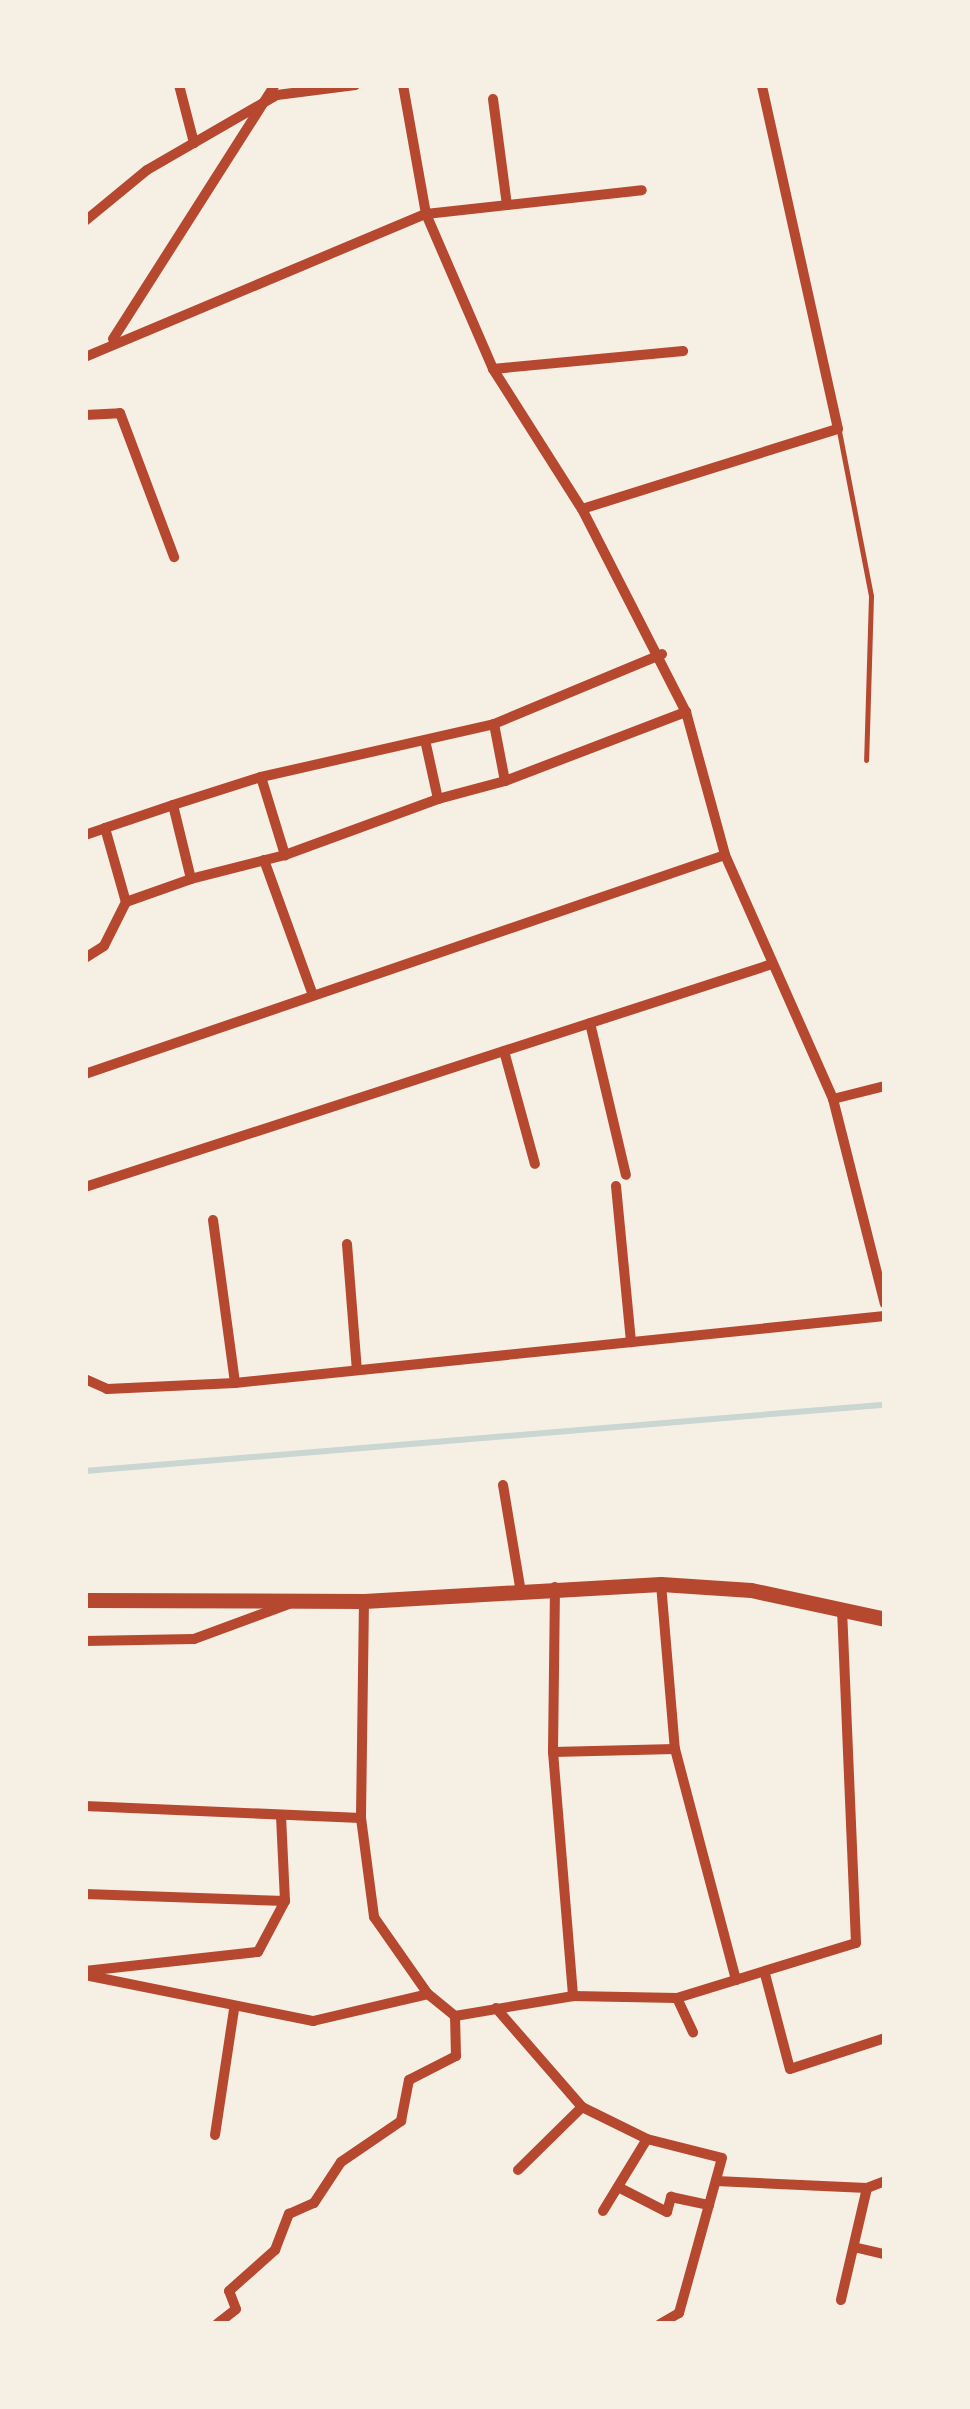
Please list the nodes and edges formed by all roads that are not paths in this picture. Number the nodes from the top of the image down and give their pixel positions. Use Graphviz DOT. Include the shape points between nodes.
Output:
graph roads {
  1 [pos="179,85"];
  2 [pos="354,85"];
  3 [pos="403,85"];
  4 [pos="762,85"];
  5 [pos="276,90"];
  6 [pos="493,99"];
  7 [pos="194,143"];
  8 [pos="642,190"];
  9 [pos="507,205"];
  10 [pos="426,214"];
  11 [pos="85,221"];
  12 [pos="112,340"];
  13 [pos="683,351"];
  14 [pos="85,358"];
  15 [pos="494,369"];
  16 [pos="85,415"];
  17 [pos="838,429"];
  18 [pos="582,508"];
  19 [pos="174,557"];
  20 [pos="662,654"];
  21 [pos="686,712"];
  22 [pos="494,724"];
  23 [pos="424,740"];
  24 [pos="866,760"];
  25 [pos="261,778"];
  26 [pos="504,781"];
  27 [pos="438,799"];
  28 [pos="173,805"];
  29 [pos="105,828"];
  30 [pos="85,835"];
  31 [pos="285,854"];
  32 [pos="725,855"];
  33 [pos="264,860"];
  34 [pos="191,879"];
  35 [pos="126,902"];
  36 [pos="85,958"];
  37 [pos="769,966"];
  38 [pos="312,995"];
  39 [pos="590,1024"];
  40 [pos="504,1051"];
  41 [pos="85,1074"];
  42 [pos="885,1086"];
  43 [pos="833,1100"];
  44 [pos="535,1164"];
  45 [pos="626,1175"];
  46 [pos="616,1186"];
  47 [pos="85,1187"];
  48 [pos="214,1220"];
  49 [pos="347,1244"];
  50 [pos="885,1304"];
  51 [pos="885,1316"];
  52 [pos="631,1342"];
  53 [pos="357,1370"];
  54 [pos="85,1379"];
  55 [pos="234,1383"];
  56 [pos="503,1484"];
  57 [pos="661,1584"];
  58 [pos="556,1586"];
  59 [pos="520,1587"];
  60 [pos="85,1600"];
  61 [pos="364,1601"];
  62 [pos="294,1602"];
  63 [pos="842,1607"];
  64 [pos="885,1620"];
  65 [pos="85,1641"];
  66 [pos="676,1749"];
  67 [pos="552,1752"];
  68 [pos="85,1806"];
  69 [pos="281,1816"];
  70 [pos="362,1818"];
  71 [pos="85,1894"];
  72 [pos="285,1900"];
  73 [pos="85,1973"];
  74 [pos="766,1974"];
  75 [pos="736,1980"];
  76 [pos="428,1994"];
  77 [pos="573,1996"];
  78 [pos="677,1998"];
  79 [pos="496,2008"];
  80 [pos="234,2010"];
  81 [pos="455,2016"];
  82 [pos="693,2034"];
  83 [pos="885,2038"];
  84 [pos="582,2107"];
  85 [pos="214,2136"];
  86 [pos="647,2138"];
  87 [pos="518,2170"];
  88 [pos="716,2181"];
  89 [pos="885,2182"];
  90 [pos="618,2186"];
  91 [pos="867,2188"];
  92 [pos="709,2205"];
  93 [pos="603,2211"];
  94 [pos="858,2248"];
  95 [pos="885,2254"];
  96 [pos="842,2300"];
  97 [pos="216,2324"];
  98 [pos="660,2324"];
  1 -- 7 [label="street"];
  2 -- 5 [label="street"];
  3 -- 10 [label="street"];
  4 -- 17 [label="street"];
  5 -- 7 [label="street"];
  5 -- 12 [label="street"];
  6 -- 9 [label="street"];
  7 -- 11 [label="street"];
  8 -- 9 [label="street"];
  9 -- 10 [label="street"];
  10 -- 12 [label="street"];
  10 -- 15 [label="street"];
  12 -- 14 [label="street"];
  13 -- 15 [label="street"];
  15 -- 18 [label="street"];
  16 -- 19 [label="street" via="120,413"];
  17 -- 18 [label="street"];
  17 -- 24 [label="lane" via="871,596"];
  18 -- 20 [label="street"];
  20 -- 21 [label="street"];
  20 -- 22 [label="street"];
  21 -- 26 [label="street"];
  21 -- 32 [label="street"];
  22 -- 23 [label="street"];
  22 -- 26 [label="street"];
  23 -- 25 [label="street"];
  23 -- 27 [label="street"];
  25 -- 28 [label="street"];
  25 -- 31 [label="street"];
  26 -- 27 [label="street"];
  27 -- 31 [label="street"];
  28 -- 29 [label="street"];
  28 -- 34 [label="street"];
  29 -- 30 [label="street"];
  29 -- 35 [label="street"];
  31 -- 33 [label="street"];
  32 -- 37 [label="street"];
  32 -- 38 [label="street"];
  33 -- 34 [label="street"];
  33 -- 38 [label="street"];
  34 -- 35 [label="street"];
  35 -- 36 [label="street" via="104,946"];
  37 -- 39 [label="street"];
  37 -- 43 [label="street"];
  38 -- 41 [label="street"];
  39 -- 40 [label="street"];
  39 -- 45 [label="street"];
  40 -- 44 [label="street"];
  40 -- 47 [label="street"];
  42 -- 43 [label="street"];
  43 -- 50 [label="street"];
  46 -- 52 [label="street"];
  48 -- 55 [label="street"];
  49 -- 53 [label="street"];
  51 -- 52 [label="street"];
  52 -- 53 [label="street"];
  53 -- 55 [label="street"];
  54 -- 55 [label="street" via="107,1390"];
  56 -- 59 [label="street"];
  57 -- 58 [label="main road"];
  57 -- 63 [label="main road"];
  57 -- 66 [label="street"];
  58 -- 59 [label="main road"];
  58 -- 67 [label="street"];
  59 -- 61 [label="main road"];
  60 -- 62 [label="main road"];
  61 -- 62 [label="main road"];
  61 -- 70 [label="street"];
  62 -- 65 [label="street" via="194,1639"];
  63 -- 64 [label="main road"];
  63 -- 74 [label="street" via="856,1943"];
  66 -- 67 [label="street"];
  66 -- 75 [label="street"];
  67 -- 77 [label="street"];
  68 -- 69 [label="street"];
  69 -- 70 [label="street"];
  69 -- 72 [label="street"];
  70 -- 76 [label="street" via="374,1916"];
  71 -- 72 [label="street"];
  72 -- 73 [label="street" via="258,1952"];
  73 -- 80 [label="street"];
  74 -- 75 [label="street"];
  74 -- 83 [label="street" via="790,2069"];
  75 -- 78 [label="street"];
  76 -- 80 [label="street" via="313,2020"];
  76 -- 81 [label="street"];
  77 -- 78 [label="street"];
  77 -- 79 [label="street"];
  78 -- 82 [label="street"];
  79 -- 81 [label="street"];
  79 -- 84 [label="street"];
  80 -- 85 [label="street"];
  81 -- 97 [label="street" via="456,2056 408,2080 400,2121 340,2162 314,2204 288,2214 275,2250 229,2291 236,2309"];
  84 -- 86 [label="street"];
  84 -- 87 [label="street"];
  86 -- 88 [label="street" via="722,2158"];
  86 -- 90 [label="street"];
  88 -- 91 [label="street"];
  88 -- 92 [label="street"];
  89 -- 91 [label="street"];
  90 -- 92 [label="street" via="667,2212 671,2197"];
  90 -- 93 [label="street"];
  91 -- 94 [label="street"];
  92 -- 98 [label="street" via="679,2313"];
  94 -- 95 [label="street"];
  94 -- 96 [label="street"];
}
